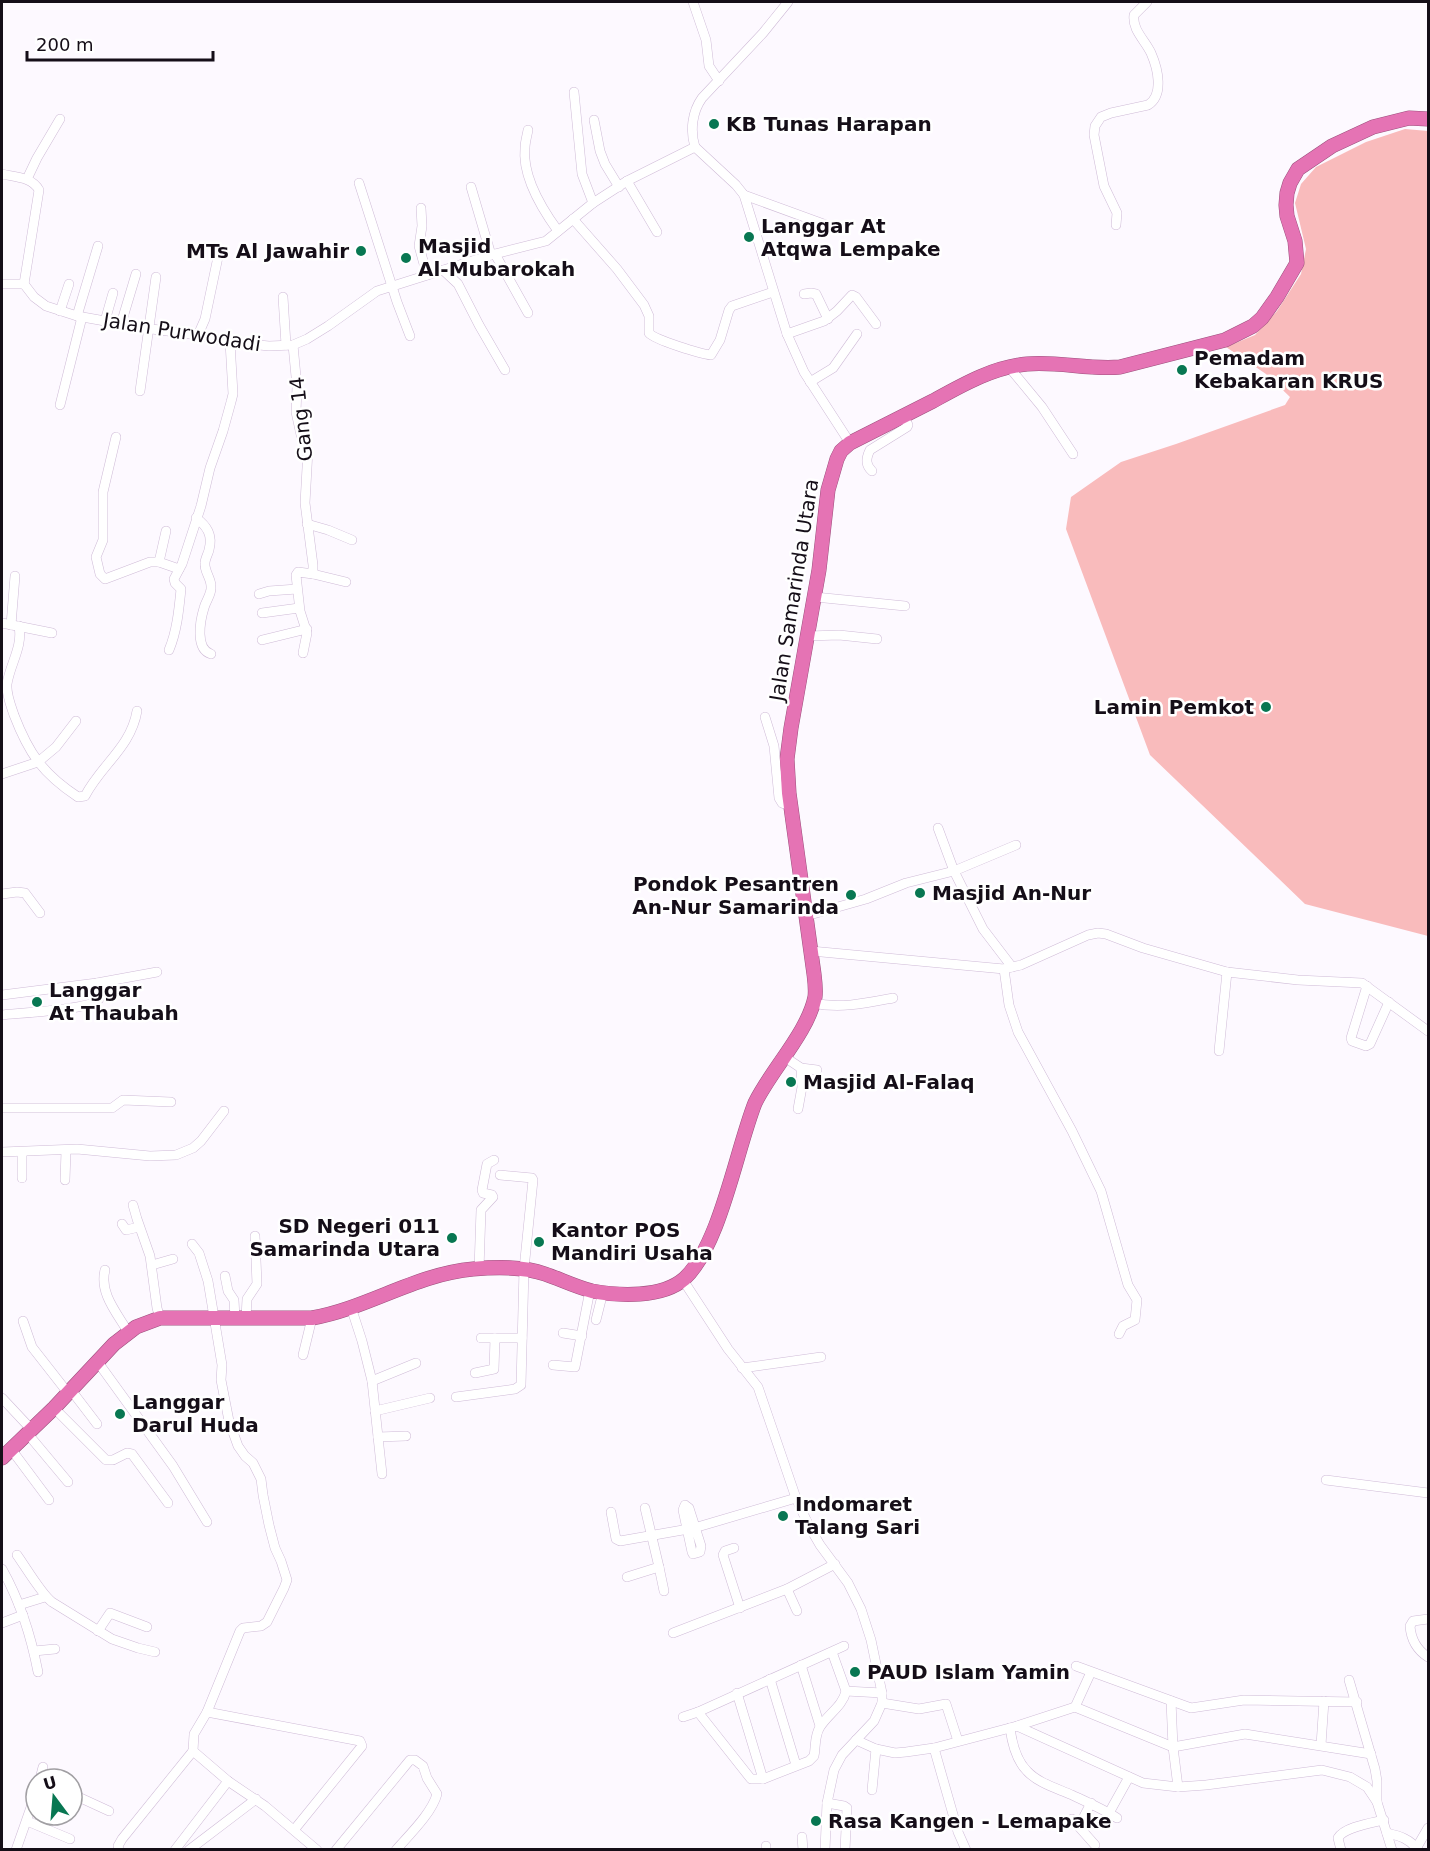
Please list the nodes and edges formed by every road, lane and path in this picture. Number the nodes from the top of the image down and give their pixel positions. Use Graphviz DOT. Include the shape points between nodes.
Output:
graph roads {
  1 [pos="693,2"];
  2 [pos="788,2"];
  3 [pos="1147,2"];
  4 [pos="719,81"];
  5 [pos="574,92"];
  6 [pos="60,119"];
  7 [pos="1428,119"];
  8 [pos="594,120"];
  9 [pos="528,130"];
  10 [pos="695,147"];
  11 [pos="2,174"];
  12 [pos="27,179"];
  13 [pos="627,181"];
  14 [pos="359,183"];
  15 [pos="471,187"];
  16 [pos="619,187"];
  17 [pos="744,195"];
  18 [pos="593,203"];
  19 [pos="421,208"];
  20 [pos="573,219"];
  21 [pos="1116,225"];
  22 [pos="840,230"];
  23 [pos="558,231"];
  24 [pos="657,232"];
  25 [pos="98,246"];
  26 [pos="493,254"];
  27 [pos="218,257"];
  28 [pos="443,270"];
  29 [pos="136,274"];
  30 [pos="427,275"];
  31 [pos="156,277"];
  32 [pos="2,284"];
  33 [pos="24,284"];
  34 [pos="69,284"];
  35 [pos="392,285"];
  36 [pos="773,292"];
  37 [pos="113,293"];
  38 [pos="804,294"];
  39 [pos="283,297"];
  40 [pos="60,311"];
  41 [pos="528,313"];
  42 [pos="80,316"];
  43 [pos="828,319"];
  44 [pos="105,321"];
  45 [pos="121,324"];
  46 [pos="876,324"];
  47 [pos="149,329"];
  48 [pos="787,334"];
  49 [pos="857,334"];
  50 [pos="198,335"];
  51 [pos="410,336"];
  52 [pos="230,342"];
  53 [pos="290,345"];
  54 [pos="1009,367"];
  55 [pos="505,370"];
  56 [pos="810,382"];
  57 [pos="140,391"];
  58 [pos="60,405"];
  59 [pos="903,416"];
  60 [pos="116,437"];
  61 [pos="850,443"];
  62 [pos="1073,454"];
  63 [pos="872,471"];
  64 [pos="196,518"];
  65 [pos="307,524"];
  66 [pos="166,531"];
  67 [pos="352,540"];
  68 [pos="159,562"];
  69 [pos="179,569"];
  70 [pos="313,574"];
  71 [pos="15,576"];
  72 [pos="346,582"];
  73 [pos="297,589"];
  74 [pos="260,594"];
  75 [pos="815,597"];
  76 [pos="905,606"];
  77 [pos="299,608"];
  78 [pos="262,613"];
  79 [pos="11,625"];
  80 [pos="307,629"];
  81 [pos="52,633"];
  82 [pos="808,636"];
  83 [pos="877,639"];
  84 [pos="262,640"];
  85 [pos="169,650"];
  86 [pos="303,653"];
  87 [pos="211,654"];
  88 [pos="13,711"];
  89 [pos="137,711"];
  90 [pos="2,715"];
  91 [pos="765,717"];
  92 [pos="76,721"];
  93 [pos="38,762"];
  94 [pos="2,774"];
  95 [pos="790,806"];
  96 [pos="938,828"];
  97 [pos="1016,845"];
  98 [pos="954,871"];
  99 [pos="2,894"];
  100 [pos="40,913"];
  101 [pos="806,916"];
  102 [pos="811,951"];
  103 [pos="1008,968"];
  104 [pos="157,972"];
  105 [pos="1227,972"];
  106 [pos="97,983"];
  107 [pos="1367,986"];
  108 [pos="2,995"];
  109 [pos="893,998"];
  110 [pos="1389,1002"];
  111 [pos="813,1003"];
  112 [pos="2,1015"];
  113 [pos="1428,1031"];
  114 [pos="1219,1051"];
  115 [pos="783,1056"];
  116 [pos="801,1068"];
  117 [pos="818,1070"];
  118 [pos="171,1102"];
  119 [pos="2,1108"];
  120 [pos="798,1109"];
  121 [pos="224,1111"];
  122 [pos="66,1151"];
  123 [pos="2,1152"];
  124 [pos="22,1152"];
  125 [pos="494,1160"];
  126 [pos="500,1175"];
  127 [pos="22,1178"];
  128 [pos="65,1180"];
  129 [pos="134,1205"];
  130 [pos="122,1224"];
  131 [pos="139,1227"];
  132 [pos="255,1236"];
  133 [pos="192,1244"];
  134 [pos="173,1259"];
  135 [pos="152,1264"];
  136 [pos="479,1269"];
  137 [pos="524,1269"];
  138 [pos="105,1270"];
  139 [pos="225,1276"];
  140 [pos="683,1280"];
  141 [pos="597,1291"];
  142 [pos="351,1307"];
  143 [pos="214,1317"];
  144 [pos="160,1318"];
  145 [pos="241,1318"];
  146 [pos="312,1318"];
  147 [pos="596,1320"];
  148 [pos="23,1321"];
  149 [pos="128,1332"];
  150 [pos="563,1333"];
  151 [pos="1119,1334"];
  152 [pos="582,1336"];
  153 [pos="481,1338"];
  154 [pos="495,1338"];
  155 [pos="522,1338"];
  156 [pos="303,1355"];
  157 [pos="820,1357"];
  158 [pos="97,1361"];
  159 [pos="416,1363"];
  160 [pos="553,1365"];
  161 [pos="742,1368"];
  162 [pos="475,1373"];
  163 [pos="372,1381"];
  164 [pos="70,1392"];
  165 [pos="456,1397"];
  166 [pos="2,1398"];
  167 [pos="430,1398"];
  168 [pos="54,1408"];
  169 [pos="375,1411"];
  170 [pos="97,1424"];
  171 [pos="29,1431"];
  172 [pos="406,1436"];
  173 [pos="378,1437"];
  174 [pos="5,1453"];
  175 [pos="382,1474"];
  176 [pos="1326,1480"];
  177 [pos="68,1482"];
  178 [pos="1428,1493"];
  179 [pos="795,1498"];
  180 [pos="49,1500"];
  181 [pos="168,1503"];
  182 [pos="645,1508"];
  183 [pos="611,1512"];
  184 [pos="207,1522"];
  185 [pos="652,1536"];
  186 [pos="734,1548"];
  187 [pos="17,1555"];
  188 [pos="835,1564"];
  189 [pos="659,1567"];
  190 [pos="2,1569"];
  191 [pos="627,1576"];
  192 [pos="786,1589"];
  193 [pos="664,1591"];
  194 [pos="45,1597"];
  195 [pos="740,1608"];
  196 [pos="21,1610"];
  197 [pos="797,1611"];
  198 [pos="1428,1619"];
  199 [pos="2,1623"];
  200 [pos="147,1628"];
  201 [pos="98,1631"];
  202 [pos="673,1633"];
  203 [pos="844,1646"];
  204 [pos="55,1649"];
  205 [pos="34,1650"];
  206 [pos="154,1652"];
  207 [pos="831,1652"];
  208 [pos="1428,1658"];
  209 [pos="801,1665"];
  210 [pos="1076,1666"];
  211 [pos="38,1672"];
  212 [pos="1091,1672"];
  213 [pos="770,1679"];
  214 [pos="1349,1680"];
  215 [pos="846,1691"];
  216 [pos="738,1694"];
  217 [pos="882,1698"];
  218 [pos="1171,1701"];
  219 [pos="1324,1701"];
  220 [pos="1357,1702"];
  221 [pos="1075,1707"];
  222 [pos="207,1712"];
  223 [pos="698,1712"];
  224 [pos="683,1717"];
  225 [pos="820,1726"];
  226 [pos="1013,1727"];
  227 [pos="856,1740"];
  228 [pos="958,1741"];
  229 [pos="1321,1745"];
  230 [pos="1173,1747"];
  231 [pos="934,1748"];
  232 [pos="876,1749"];
  233 [pos="193,1752"];
  234 [pos="1371,1754"];
  235 [pos="796,1765"];
  236 [pos="1129,1777"];
  237 [pos="763,1779"];
  238 [pos="228,1781"];
  239 [pos="1178,1787"];
  240 [pos="872,1790"];
  241 [pos="256,1799"];
  242 [pos="84,1800"];
  243 [pos="1377,1802"];
  244 [pos="827,1803"];
  245 [pos="1090,1803"];
  246 [pos="109,1812"];
  247 [pos="1384,1820"];
  248 [pos="25,1827"];
  249 [pos="41,1827"];
  250 [pos="1428,1828"];
  251 [pos="294,1830"];
  252 [pos="1387,1833"];
  253 [pos="802,1837"];
  254 [pos="70,1839"];
  255 [pos="1095,1845"];
  256 [pos="1418,1848"];
  257 [pos="16,1850"];
  258 [pos="119,1850"];
  259 [pos="175,1850"];
  260 [pos="189,1850"];
  261 [pos="317,1850"];
  262 [pos="336,1850"];
  263 [pos="396,1850"];
  264 [pos="802,1850"];
  265 [pos="825,1850"];
  266 [pos="845,1850"];
  267 [pos="966,1850"];
  268 [pos="1341,1850"];
  269 [pos="1392,1850"];
  1 -- 4 [label="street" via="710,66"];
  2 -- 4 [label="street"];
  3 -- 21 [label="street" via="1134,15 1134,24 1153,57 1158,95 1148,105 1106,114 1094,130 1104,186 1117,213"];
  4 -- 10 [label="street" via="695,109"];
  5 -- 18 [label="street" via="582,174"];
  6 -- 12 [label="street"];
  7 -- 54 [label="highway" via="1409,118 1373,128 1332,146 1298,169 1290,183 1286,205 1297,263 1262,318 1244,331 1225,340 1120,367"];
  8 -- 16 [label="street" via="600,151"];
  9 -- 23 [label="street" via="527,173"];
  10 -- 13 [label="street, Jalan Purwodadi"];
  10 -- 17 [label="street"];
  11 -- 12 [label="street"];
  12 -- 33 [label="street" via="37,186 39,194"];
  13 -- 16 [label="street, Jalan Purwodadi"];
  13 -- 24 [label="street"];
  14 -- 35 [label="street"];
  15 -- 26 [label="street"];
  16 -- 18 [label="street, Jalan Purwodadi"];
  17 -- 22 [label="street"];
  17 -- 36 [label="street"];
  18 -- 20 [label="street, Jalan Purwodadi"];
  19 -- 30 [label="street" via="419,246"];
  20 -- 23 [label="street, Jalan Purwodadi"];
  20 -- 36 [label="street" via="644,306 650,316 649,333 655,338 711,355 731,308"];
  23 -- 26 [label="street, Jalan Purwodadi" via="542,242"];
  25 -- 42 [label="street"];
  26 -- 28 [label="street, Jalan Purwodadi"];
  26 -- 41 [label="street"];
  27 -- 50 [label="street"];
  28 -- 30 [label="street, Jalan Purwodadi"];
  28 -- 55 [label="street" via="458,284"];
  29 -- 45 [label="street"];
  30 -- 35 [label="street, Jalan Purwodadi"];
  31 -- 47 [label="street"];
  32 -- 33 [label="street"];
  33 -- 40 [label="street, Jalan Purwodadi" via="34,297"];
  34 -- 40 [label="street"];
  35 -- 51 [label="street"];
  35 -- 53 [label="street, Jalan Purwodadi" via="371,294 307,339"];
  36 -- 48 [label="street"];
  37 -- 44 [label="street"];
  38 -- 43 [label="street" via="816,294"];
  39 -- 53 [label="street, Gang 14"];
  40 -- 42 [label="street, Jalan Purwodadi"];
  42 -- 44 [label="street, Jalan Purwodadi"];
  42 -- 58 [label="street"];
  43 -- 46 [label="street" via="852,295"];
  43 -- 48 [label="street"];
  44 -- 45 [label="street, Jalan Purwodadi"];
  45 -- 47 [label="street, Jalan Purwodadi"];
  47 -- 50 [label="street, Jalan Purwodadi"];
  47 -- 57 [label="street"];
  48 -- 56 [label="street"];
  49 -- 56 [label="street" via="833,368"];
  50 -- 52 [label="street, Jalan Purwodadi"];
  52 -- 53 [label="street, Jalan Purwodadi"];
  52 -- 64 [label="street" via="233,394"];
  53 -- 65 [label="street, Gang 14" via="297,387 296,412 308,450"];
  54 -- 59 [label="highway" via="966,383"];
  54 -- 62 [label="street"];
  56 -- 61 [label="street"];
  59 -- 61 [label="highway"];
  59 -- 63 [label="street" via="907,427 867,455"];
  60 -- 68 [label="street" via="103,492 103,540 96,557 100,574 105,579"];
  61 -- 75 [label="highway, Jalan Samarinda Utara" via="837,459 828,490"];
  64 -- 69 [label="street"];
  64 -- 87 [label="street" via="209,531 210,539 205,562 212,587 200,626 203,649"];
  65 -- 67 [label="street"];
  65 -- 70 [label="street, Gang 14"];
  66 -- 68 [label="street"];
  68 -- 69 [label="street"];
  69 -- 85 [label="street" via="174,581 181,587 180,597"];
  70 -- 72 [label="street"];
  70 -- 73 [label="street" via="297,572"];
  71 -- 79 [label="street"];
  73 -- 74 [label="street"];
  73 -- 77 [label="street"];
  75 -- 76 [label="street"];
  75 -- 82 [label="highway, Jalan Samarinda Utara"];
  77 -- 78 [label="street"];
  77 -- 80 [label="street"];
  79 -- 81 [label="street"];
  79 -- 88 [label="street" via="20,640 7,686"];
  80 -- 84 [label="street"];
  80 -- 86 [label="street"];
  82 -- 83 [label="street"];
  82 -- 95 [label="highway, Jalan Samarinda Utara" via="787,759"];
  88 -- 90 [label="street"];
  88 -- 93 [label="street"];
  89 -- 93 [label="street" via="124,745 85,796 78,797 57,783"];
  91 -- 95 [label="street" via="774,746 779,798"];
  92 -- 93 [label="street" via="56,747"];
  93 -- 94 [label="street"];
  95 -- 101 [label="highway, Jalan Samarinda Utara"];
  96 -- 98 [label="street"];
  97 -- 98 [label="street"];
  98 -- 101 [label="street"];
  98 -- 103 [label="street" via="982,929"];
  99 -- 100 [label="street" via="25,893"];
  101 -- 102 [label="highway, Jalan Samarinda Utara"];
  102 -- 103 [label="street"];
  102 -- 111 [label="highway, Jalan Samarinda Utara" via="816,988"];
  103 -- 105 [label="street" via="1098,933"];
  103 -- 151 [label="street" via="1009,1005 1018,1032 1101,1191 1128,1284 1137,1300 1137,1317"];
  104 -- 106 [label="street"];
  105 -- 107 [label="street" via="1354,981"];
  105 -- 114 [label="street"];
  106 -- 108 [label="street"];
  106 -- 112 [label="street" via="96,1003"];
  107 -- 110 [label="street"];
  107 -- 110 [label="street" via="1352,1041 1370,1044"];
  109 -- 111 [label="street" via="838,1006"];
  110 -- 113 [label="street"];
  111 -- 115 [label="highway, Jalan Samarinda Utara" via="809,1018"];
  115 -- 116 [label="street"];
  115 -- 140 [label="highway, Jalan Samarinda Utara" via="755,1103 705,1249"];
  116 -- 117 [label="street"];
  116 -- 120 [label="street"];
  118 -- 119 [label="street" via="123,1100 112,1108"];
  121 -- 122 [label="street" via="201,1141 184,1153 165,1156"];
  122 -- 124 [label="street"];
  122 -- 128 [label="street"];
  123 -- 124 [label="street"];
  124 -- 127 [label="street"];
  125 -- 136 [label="street" via="487,1164 483,1185 483,1193 493,1197 481,1210"];
  126 -- 137 [label="street" via="533,1179"];
  129 -- 131 [label="street"];
  130 -- 131 [label="street" via="126,1230"];
  131 -- 135 [label="street"];
  132 -- 145 [label="street" via="257,1284"];
  133 -- 143 [label="street" via="202,1260"];
  134 -- 135 [label="street"];
  135 -- 144 [label="street"];
  136 -- 137 [label="highway"];
  136 -- 142 [label="highway" via="418,1281"];
  137 -- 141 [label="highway"];
  137 -- 155 [label="street"];
  138 -- 149 [label="street" via="105,1289"];
  139 -- 145 [label="street"];
  140 -- 141 [label="highway" via="650,1293"];
  140 -- 161 [label="street"];
  141 -- 147 [label="street"];
  141 -- 152 [label="street"];
  142 -- 146 [label="highway"];
  142 -- 163 [label="street"];
  143 -- 144 [label="highway"];
  143 -- 145 [label="highway"];
  143 -- 222 [label="street" via="229,1421 238,1446 261,1479 275,1548 287,1580 267,1622 240,1631"];
  144 -- 149 [label="highway"];
  145 -- 146 [label="highway"];
  146 -- 156 [label="street"];
  148 -- 164 [label="street" via="35,1352"];
  149 -- 158 [label="highway"];
  150 -- 152 [label="street"];
  152 -- 160 [label="street" via="575,1372"];
  153 -- 154 [label="street"];
  154 -- 155 [label="street"];
  154 -- 162 [label="street" via="494,1369"];
  155 -- 165 [label="street" via="519,1388"];
  157 -- 161 [label="street"];
  158 -- 164 [label="highway"];
  158 -- 184 [label="street" via="173,1466"];
  159 -- 163 [label="street"];
  161 -- 179 [label="street" via="761,1393"];
  163 -- 169 [label="street"];
  164 -- 168 [label="highway"];
  164 -- 170 [label="street"];
  166 -- 171 [label="street"];
  167 -- 169 [label="street"];
  168 -- 171 [label="highway"];
  168 -- 181 [label="street" via="106,1460 132,1455"];
  169 -- 173 [label="street"];
  171 -- 174 [label="highway"];
  171 -- 177 [label="street"];
  172 -- 173 [label="street"];
  173 -- 175 [label="street"];
  174 -- 180 [label="street"];
  176 -- 178 [label="street"];
  179 -- 185 [label="street" via="691,1529"];
  179 -- 188 [label="street"];
  182 -- 185 [label="street"];
  183 -- 185 [label="street" via="618,1541"];
  185 -- 189 [label="street"];
  186 -- 195 [label="street" via="723,1555"];
  187 -- 194 [label="street"];
  188 -- 192 [label="street"];
  188 -- 217 [label="street" via="861,1609"];
  189 -- 191 [label="street"];
  189 -- 193 [label="street"];
  190 -- 196 [label="street"];
  192 -- 195 [label="street"];
  192 -- 197 [label="street"];
  194 -- 196 [label="street"];
  194 -- 201 [label="street"];
  195 -- 202 [label="street"];
  196 -- 199 [label="street"];
  196 -- 205 [label="street"];
  198 -- 208 [label="street" via="1410,1626 1414,1642"];
  200 -- 201 [label="street" via="110,1613"];
  201 -- 206 [label="street"];
  203 -- 207 [label="street"];
  204 -- 205 [label="street"];
  205 -- 211 [label="street"];
  207 -- 209 [label="street"];
  207 -- 215 [label="street"];
  209 -- 213 [label="street"];
  209 -- 225 [label="street"];
  210 -- 212 [label="street"];
  212 -- 218 [label="street"];
  212 -- 221 [label="street"];
  213 -- 216 [label="street"];
  213 -- 235 [label="street"];
  214 -- 220 [label="street"];
  215 -- 217 [label="street"];
  215 -- 225 [label="street" via="839,1706"];
  216 -- 223 [label="street"];
  216 -- 237 [label="street"];
  217 -- 227 [label="street" via="874,1721"];
  217 -- 228 [label="street" via="919,1708 946,1704"];
  218 -- 219 [label="street" via="1191,1708 1244,1700"];
  218 -- 230 [label="street"];
  219 -- 220 [label="street"];
  219 -- 229 [label="street"];
  220 -- 234 [label="street"];
  221 -- 226 [label="street"];
  221 -- 230 [label="street"];
  222 -- 233 [label="street" via="194,1734"];
  222 -- 251 [label="street" via="360,1741 362,1746"];
  223 -- 224 [label="street"];
  223 -- 237 [label="street" via="750,1778"];
  225 -- 235 [label="street" via="814,1756"];
  226 -- 228 [label="street"];
  226 -- 236 [label="street"];
  226 -- 245 [label="street" via="1018,1757 1030,1774"];
  227 -- 232 [label="street"];
  227 -- 244 [label="street" via="834,1770"];
  228 -- 231 [label="street"];
  229 -- 230 [label="street" via="1245,1734"];
  229 -- 234 [label="street"];
  230 -- 239 [label="street"];
  231 -- 232 [label="street" via="906,1752"];
  231 -- 267 [label="street"];
  232 -- 240 [label="street"];
  233 -- 238 [label="street"];
  233 -- 258 [label="street" via="122,1839"];
  234 -- 243 [label="street"];
  235 -- 237 [label="street"];
  236 -- 239 [label="street" via="1147,1784"];
  236 -- 245 [label="street" via="1113,1816"];
  238 -- 241 [label="street"];
  238 -- 259 [label="street"];
  239 -- 243 [label="street" via="1318,1770 1361,1782"];
  241 -- 251 [label="street"];
  241 -- 260 [label="street"];
  242 -- 246 [label="street"];
  243 -- 247 [label="street"];
  244 -- 265 [label="street"];
  244 -- 266 [label="street" via="847,1808"];
  245 -- 255 [label="street" via="1076,1823"];
  247 -- 252 [label="street"];
  247 -- 268 [label="street" via="1340,1834"];
  248 -- 257 [label="street"];
  249 -- 254 [label="street"];
  250 -- 256 [label="street"];
  251 -- 261 [label="street"];
  252 -- 256 [label="street"];
  252 -- 269 [label="street"];
  253 -- 264 [label="street"];
  262 -- 263 [label="street" via="410,1760 415,1760 437,1794"];
}
